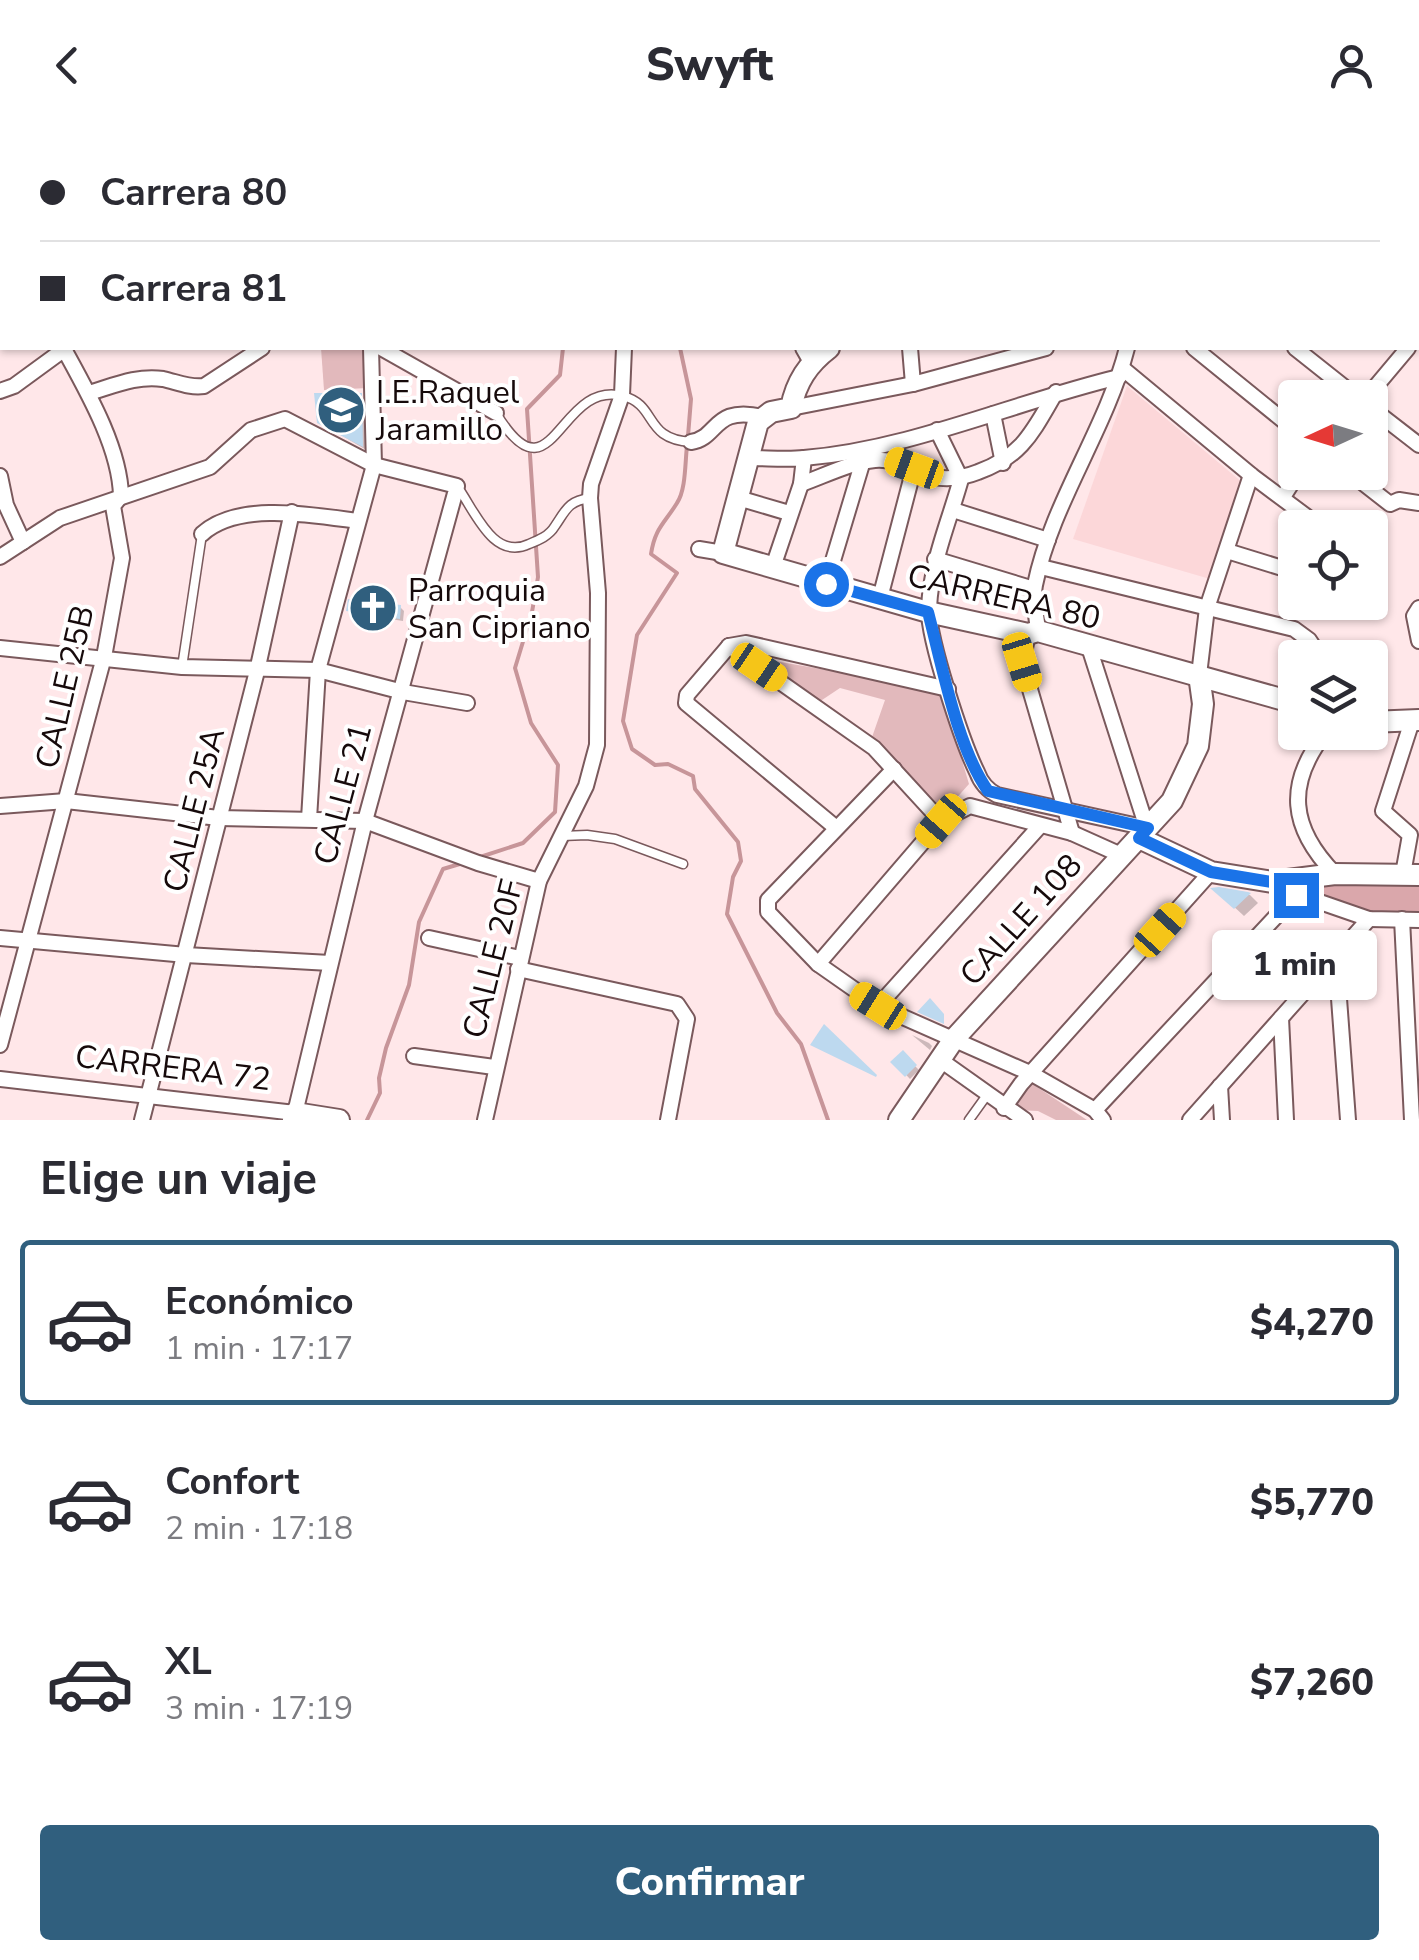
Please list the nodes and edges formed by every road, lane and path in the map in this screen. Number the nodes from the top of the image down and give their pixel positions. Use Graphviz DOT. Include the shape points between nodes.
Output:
graph roads {
  1 [pos="62,350"];
  2 [pos="66,350"];
  3 [pos="259,350"];
  4 [pos="371,350"];
  5 [pos="385,350"];
  6 [pos="624,350"];
  7 [pos="910,350"];
  8 [pos="1039,350"];
  9 [pos="1126,350"];
  10 [pos="1196,350"];
  11 [pos="1298,350"];
  12 [pos="1406,350"];
  13 [pos="807,355"];
  14 [pos="1120,373"];
  15 [pos="1335,380"];
  16 [pos="1381,380"];
  17 [pos="913,384"];
  18 [pos="0,392"];
  19 [pos="1056,392"];
  20 [pos="89,394"];
  21 [pos="622,396"];
  22 [pos="791,408"];
  23 [pos="496,413"];
  24 [pos="993,414"];
  25 [pos="762,416"];
  26 [pos="1278,416"];
  27 [pos="1388,421"];
  28 [pos="937,430"];
  29 [pos="691,442"];
  30 [pos="1419,445"];
  31 [pos="750,458"];
  32 [pos="804,458"];
  33 [pos="1003,463"];
  34 [pos="862,464"];
  35 [pos="374,465"];
  36 [pos="914,468"];
  37 [pos="1251,475"];
  38 [pos="0,476"];
  39 [pos="961,479"];
  40 [pos="801,484"];
  41 [pos="457,486"];
  42 [pos="1287,490"];
  43 [pos="1372,490"];
  44 [pos="122,496"];
  45 [pos="1283,496"];
  46 [pos="590,498"];
  47 [pos="738,498"];
  48 [pos="1419,503"];
  49 [pos="952,510"];
  50 [pos="1300,510"];
  51 [pos="292,512"];
  52 [pos="789,513"];
  53 [pos="358,521"];
  54 [pos="202,534"];
  55 [pos="1048,540"];
  56 [pos="24,542"];
  57 [pos="699,549"];
  58 [pos="1227,551"];
  59 [pos="723,552"];
  60 [pos="0,557"];
  61 [pos="935,559"];
  62 [pos="773,567"];
  63 [pos="1041,567"];
  64 [pos="1278,567"];
  65 [pos="826,584"];
  66 [pos="1034,589"];
  67 [pos="880,598"];
  68 [pos="1206,608"];
  69 [pos="1419,608"];
  70 [pos="928,612"];
  71 [pos="1033,633"];
  72 [pos="1309,640"];
  73 [pos="1419,641"];
  74 [pos="728,646"];
  75 [pos="1090,647"];
  76 [pos="0,648"];
  77 [pos="104,657"];
  78 [pos="182,667"];
  79 [pos="318,670"];
  80 [pos="257,671"];
  81 [pos="1199,675"];
  82 [pos="948,689"];
  83 [pos="403,692"];
  84 [pos="1278,698"];
  85 [pos="467,703"];
  86 [pos="1415,721"];
  87 [pos="1388,722"];
  88 [pos="1315,750"];
  89 [pos="894,768"];
  90 [pos="66,801"];
  91 [pos="0,806"];
  92 [pos="1065,809"];
  93 [pos="219,818"];
  94 [pos="309,819"];
  95 [pos="365,821"];
  96 [pos="941,821"];
  97 [pos="1038,826"];
  98 [pos="835,827"];
  99 [pos="1072,833"];
  100 [pos="1143,833"];
  101 [pos="562,836"];
  102 [pos="1120,855"];
  103 [pos="684,864"];
  104 [pos="1211,872"];
  105 [pos="1335,874"];
  106 [pos="1411,874"];
  107 [pos="538,881"];
  108 [pos="1272,882"];
  109 [pos="1296,895"];
  110 [pos="1369,919"];
  111 [pos="1402,920"];
  112 [pos="1419,920"];
  113 [pos="0,938"];
  114 [pos="429,938"];
  115 [pos="26,939"];
  116 [pos="186,954"];
  117 [pos="1336,958"];
  118 [pos="330,962"];
  119 [pos="519,964"];
  120 [pos="818,964"];
  121 [pos="878,1006"];
  122 [pos="1281,1018"];
  123 [pos="954,1039"];
  124 [pos="0,1044"];
  125 [pos="414,1056"];
  126 [pos="938,1059"];
  127 [pos="494,1067"];
  128 [pos="1032,1074"];
  129 [pos="0,1079"];
  130 [pos="1220,1086"];
  131 [pos="147,1094"];
  132 [pos="986,1095"];
  133 [pos="1004,1108"];
  134 [pos="1099,1115"];
  135 [pos="294,1117"];
  136 [pos="142,1120"];
  137 [pos="339,1120"];
  138 [pos="484,1120"];
  139 [pos="668,1120"];
  140 [pos="899,1120"];
  141 [pos="969,1120"];
  142 [pos="1024,1120"];
  143 [pos="1190,1120"];
  144 [pos="1222,1120"];
  145 [pos="1286,1120"];
  146 [pos="1348,1120"];
  147 [pos="1412,1120"];
  1 -- 18 [label="street"];
  2 -- 20 [label="street, CALLE 25B"];
  3 -- 20 [label="street" via="204,386 136,378"];
  4 -- 35 [label="street"];
  5 -- 23 [label="street"];
  6 -- 21 [label="street, CALLE 20F"];
  7 -- 17 [label="street"];
  8 -- 17 [label="street"];
  9 -- 14 [label="street"];
  10 -- 26 [label="street"];
  11 -- 15 [label="street"];
  12 -- 16 [label="street"];
  13 -- 22 [label="street"];
  14 -- 19 [label="street"];
  14 -- 37 [label="street"];
  14 -- 55 [label="street"];
  17 -- 22 [label="street"];
  19 -- 24 [label="street"];
  19 -- 33 [label="street" via="1031,435"];
  20 -- 44 [label="street, CALLE 25B"];
  21 -- 23 [label="lane" via="580,404 533,450 510,436"];
  21 -- 29 [label="lane" via="642,406 660,434"];
  21 -- 46 [label="street, CALLE 20F"];
  22 -- 25 [label="street"];
  24 -- 28 [label="street"];
  24 -- 33 [label="street"];
  25 -- 29 [label="street" via="734,414"];
  25 -- 31 [label="street"];
  27 -- 30 [label="street"];
  28 -- 32 [label="street"];
  28 -- 39 [label="street"];
  31 -- 32 [label="street"];
  31 -- 47 [label="street"];
  32 -- 40 [label="street"];
  33 -- 39 [label="street"];
  34 -- 36 [label="street" via="893,460"];
  34 -- 40 [label="street"];
  34 -- 65 [label="street"];
  35 -- 41 [label="street"];
  35 -- 44 [label="street" via="285,419 251,430 210,467"];
  35 -- 53 [label="street"];
  36 -- 39 [label="street"];
  36 -- 67 [label="street"];
  37 -- 45 [label="street"];
  37 -- 58 [label="street, CALLE 108"];
  38 -- 56 [label="street"];
  39 -- 49 [label="street"];
  40 -- 52 [label="street"];
  41 -- 46 [label="lane" via="493,540 517,550 544,538 566,506"];
  41 -- 83 [label="street, CALLE 21"];
  42 -- 45 [label="street"];
  43 -- 48 [label="street" via="1390,504"];
  44 -- 56 [label="street" via="60,518"];
  44 -- 77 [label="street, CALLE 25B" via="113,506 122,558"];
  45 -- 50 [label="street"];
  46 -- 101 [label="street, CALLE 20F" via="598,593 597,745"];
  47 -- 52 [label="street"];
  47 -- 59 [label="street"];
  49 -- 55 [label="street"];
  49 -- 61 [label="street"];
  51 -- 53 [label="street"];
  51 -- 54 [label="street" via="230,518"];
  51 -- 80 [label="street, CALLE 25A"];
  52 -- 62 [label="street"];
  53 -- 79 [label="street"];
  54 -- 78 [label="lane"];
  55 -- 63 [label="street"];
  56 -- 60 [label="street"];
  57 -- 59 [label="street, CARRERA 80"];
  58 -- 64 [label="street"];
  58 -- 68 [label="street, CALLE 108"];
  59 -- 62 [label="street, CARRERA 80"];
  61 -- 66 [label="street"];
  61 -- 70 [label="street"];
  62 -- 65 [label="street, CARRERA 80"];
  63 -- 66 [label="street"];
  63 -- 68 [label="street"];
  65 -- 67 [label="street, CARRERA 80"];
  66 -- 71 [label="street"];
  67 -- 70 [label="street, CARRERA 80"];
  68 -- 72 [label="street" via="1294,629"];
  68 -- 81 [label="street, CALLE 108"];
  69 -- 73 [label="street"];
  70 -- 71 [label="street, CARRERA 80"];
  70 -- 82 [label="street"];
  71 -- 75 [label="street, CARRERA 80"];
  71 -- 92 [label="street" via="1022,662"];
  74 -- 82 [label="street" via="746,643"];
  74 -- 89 [label="street"];
  74 -- 98 [label="street" via="687,695 689,708"];
  75 -- 81 [label="street, CARRERA 80"];
  75 -- 100 [label="street"];
  76 -- 77 [label="street"];
  77 -- 78 [label="street"];
  77 -- 90 [label="street, CALLE 25B"];
  78 -- 80 [label="street"];
  79 -- 80 [label="street"];
  79 -- 83 [label="street"];
  79 -- 94 [label="street"];
  80 -- 93 [label="street, CALLE 25A"];
  81 -- 84 [label="street, CARRERA 80"];
  81 -- 100 [label="street, CALLE 108" via="1198,746 1172,800"];
  82 -- 92 [label="street" via="988,791"];
  83 -- 85 [label="street"];
  83 -- 95 [label="street, CALLE 21"];
  86 -- 87 [label="street"];
  86 -- 106 [label="street" via="1382,810 1410,835"];
  88 -- 105 [label="street" via="1302,770 1300,823 1313,852"];
  89 -- 96 [label="street"];
  89 -- 98 [label="street"];
  90 -- 91 [label="street"];
  90 -- 93 [label="street"];
  90 -- 115 [label="street, CALLE 25B"];
  92 -- 99 [label="street"];
  92 -- 100 [label="street"];
  93 -- 94 [label="street"];
  93 -- 116 [label="street, CALLE 25A"];
  94 -- 95 [label="street"];
  95 -- 107 [label="street"];
  95 -- 118 [label="street, CALLE 21"];
  96 -- 97 [label="street" via="970,806"];
  96 -- 120 [label="street"];
  97 -- 99 [label="street"];
  97 -- 121 [label="street"];
  98 -- 120 [label="street" via="768,900 768,912"];
  99 -- 102 [label="street"];
  100 -- 102 [label="street, CALLE 108"];
  100 -- 104 [label="street"];
  101 -- 103 [label="lane" via="615,839"];
  101 -- 107 [label="street, CALLE 20F"];
  102 -- 123 [label="street, CALLE 108"];
  104 -- 108 [label="street"];
  104 -- 128 [label="street"];
  105 -- 106 [label="street"];
  105 -- 108 [label="street"];
  107 -- 119 [label="street, CALLE 20F"];
  108 -- 109 [label="street"];
  109 -- 110 [label="street"];
  109 -- 134 [label="street"];
  110 -- 111 [label="street"];
  110 -- 117 [label="street"];
  111 -- 112 [label="street"];
  111 -- 147 [label="street"];
  113 -- 115 [label="street"];
  114 -- 119 [label="street"];
  115 -- 116 [label="street"];
  115 -- 124 [label="street, CALLE 25B"];
  116 -- 118 [label="street"];
  116 -- 131 [label="street, CALLE 25A"];
  117 -- 122 [label="street"];
  117 -- 146 [label="street"];
  118 -- 135 [label="street, CALLE 21"];
  119 -- 127 [label="street, CALLE 20F"];
  119 -- 139 [label="street" via="676,1004 686,1019"];
  120 -- 121 [label="street"];
  121 -- 123 [label="street"];
  122 -- 130 [label="street"];
  122 -- 145 [label="street"];
  123 -- 126 [label="street, CALLE 108"];
  123 -- 128 [label="street"];
  125 -- 127 [label="street"];
  126 -- 132 [label="street"];
  126 -- 140 [label="street, CALLE 108"];
  127 -- 138 [label="street, CALLE 20F"];
  128 -- 133 [label="street"];
  128 -- 134 [label="street"];
  129 -- 131 [label="street, CARRERA 72"];
  130 -- 143 [label="street"];
  130 -- 144 [label="street"];
  131 -- 135 [label="street, CARRERA 72"];
  131 -- 136 [label="street, CALLE 25A"];
  132 -- 133 [label="street"];
  132 -- 141 [label="lane"];
  133 -- 142 [label="street"];
  135 -- 137 [label="street, CARRERA 72"];
}
